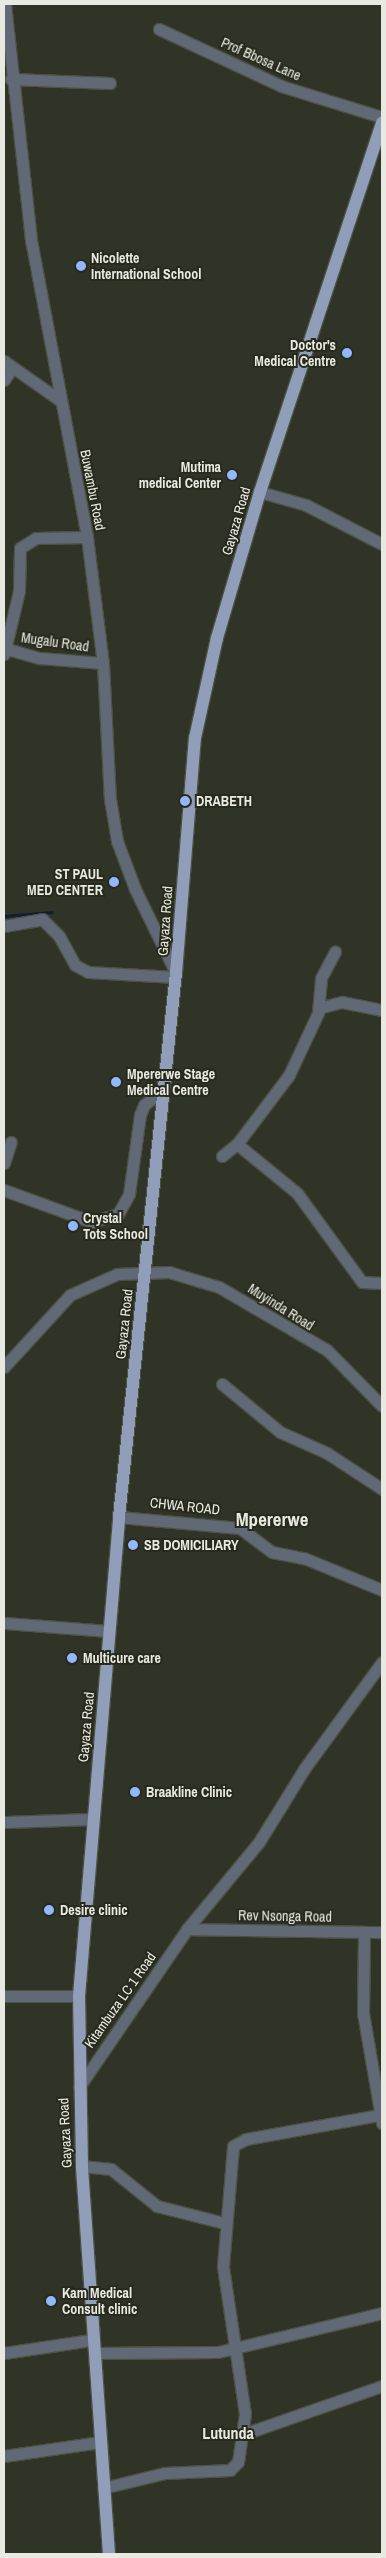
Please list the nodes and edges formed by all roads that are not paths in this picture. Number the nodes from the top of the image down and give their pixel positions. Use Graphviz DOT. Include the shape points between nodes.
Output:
graph roads {
  1 [pos="5,4"];
  2 [pos="159,29"];
  3 [pos="6,42"];
  4 [pos="12,78"];
  5 [pos="110,83"];
  6 [pos="382,117"];
  7 [pos="382,123"];
  8 [pos="8,365"];
  9 [pos="4,380"];
  10 [pos="58,399"];
  11 [pos="260,492"];
  12 [pos="87,537"];
  13 [pos="382,544"];
  14 [pos="4,650"];
  15 [pos="103,663"];
  16 [pos="4,926"];
  17 [pos="335,952"];
  18 [pos="176,975"];
  19 [pos="319,1008"];
  20 [pos="382,1010"];
  21 [pos="165,1088"];
  22 [pos="11,1142"];
  23 [pos="237,1144"];
  24 [pos="222,1156"];
  25 [pos="4,1163"];
  26 [pos="4,1190"];
  27 [pos="145,1270"];
  28 [pos="382,1283"];
  29 [pos="4,1367"];
  30 [pos="222,1384"];
  31 [pos="382,1406"];
  32 [pos="382,1489"];
  33 [pos="119,1517"];
  34 [pos="382,1590"];
  35 [pos="4,1622"];
  36 [pos="109,1632"];
  37 [pos="382,1662"];
  38 [pos="92,1819"];
  39 [pos="4,1822"];
  40 [pos="187,1929"];
  41 [pos="382,1932"];
  42 [pos="364,1934"];
  43 [pos="4,1996"];
  44 [pos="79,1996"];
  45 [pos="78,2088"];
  46 [pos="381,2119"];
  47 [pos="82,2166"];
  48 [pos="224,2223"];
  49 [pos="382,2313"];
  50 [pos="91,2340"];
  51 [pos="237,2348"];
  52 [pos="94,2353"];
  53 [pos="4,2354"];
  54 [pos="382,2386"];
  55 [pos="244,2434"];
  56 [pos="100,2442"];
  57 [pos="4,2456"];
  58 [pos="103,2488"];
  59 [pos="109,2554"];
  1 -- 3 [label="street, Buwambu Road"];
  2 -- 6 [label="street, Prof Bbosa Lane" via="281,86"];
  3 -- 4 [label="street, Buwambu Road"];
  4 -- 5 [label="street"];
  4 -- 10 [label="street, Buwambu Road" via="31,240"];
  7 -- 11 [label="main road, Gayaza Road"];
  8 -- 9 [label="street"];
  8 -- 10 [label="street"];
  10 -- 12 [label="street, Buwambu Road"];
  11 -- 13 [label="street" via="306,505"];
  11 -- 18 [label="main road, Gayaza Road" via="217,638 195,738"];
  12 -- 14 [label="street" via="36,538 20,548 19,591"];
  12 -- 15 [label="street, Buwambu Road"];
  14 -- 15 [label="street, Mugalu Road" via="40,658"];
  15 -- 18 [label="street, Buwambu Road" via="110,799 117,841 146,916"];
  16 -- 18 [label="street" via="42,919 59,936 75,965 88,972"];
  17 -- 19 [label="street" via="322,978"];
  18 -- 21 [label="main road, Gayaza Road"];
  19 -- 20 [label="street" via="342,1002"];
  19 -- 23 [label="street" via="289,1075"];
  21 -- 26 [label="street" via="144,1105 140,1115 129,1194 118,1214 92,1222"];
  21 -- 27 [label="main road, Gayaza Road"];
  22 -- 25 [label="street"];
  23 -- 24 [label="street"];
  23 -- 28 [label="street" via="297,1193 362,1282"];
  27 -- 29 [label="street, Muyinda Road" via="101,1280 63,1300"];
  27 -- 31 [label="street, Muyinda Road" via="182,1274 219,1287 336,1357"];
  27 -- 33 [label="main road, Gayaza Road"];
  30 -- 32 [label="street" via="280,1432 327,1452"];
  33 -- 34 [label="street, CHWA ROAD" via="240,1528 272,1552 304,1558"];
  33 -- 36 [label="main road, Gayaza Road"];
  35 -- 36 [label="street"];
  36 -- 38 [label="main road, Gayaza Road"];
  37 -- 40 [label="street, Kitambuza LC 1 Road" via="304,1769 259,1842"];
  38 -- 39 [label="street"];
  38 -- 44 [label="main road, Gayaza Road"];
  40 -- 42 [label="street, Rev Nsonga Road"];
  40 -- 45 [label="street, Kitambuza LC 1 Road"];
  41 -- 42 [label="street, Rev Nsonga Road"];
  42 -- 46 [label="street" via="363,2013"];
  43 -- 44 [label="street"];
  44 -- 45 [label="main road, Gayaza Road"];
  45 -- 47 [label="main road, Gayaza Road"];
  46 -- 48 [label="street" via="237,2142 230,2152"];
  47 -- 48 [label="street" via="111,2168 158,2206"];
  47 -- 50 [label="main road, Gayaza Road"];
  48 -- 51 [label="street" via="226,2295"];
  49 -- 51 [label="street"];
  50 -- 52 [label="main road, Gayaza Road"];
  50 -- 53 [label="street"];
  51 -- 52 [label="street"];
  51 -- 55 [label="street"];
  52 -- 56 [label="main road, Gayaza Road"];
  54 -- 55 [label="street"];
  55 -- 58 [label="street" via="238,2462 230,2470 165,2473"];
  56 -- 57 [label="street"];
  56 -- 58 [label="main road, Gayaza Road"];
  58 -- 59 [label="main road, Gayaza Road"];
}
